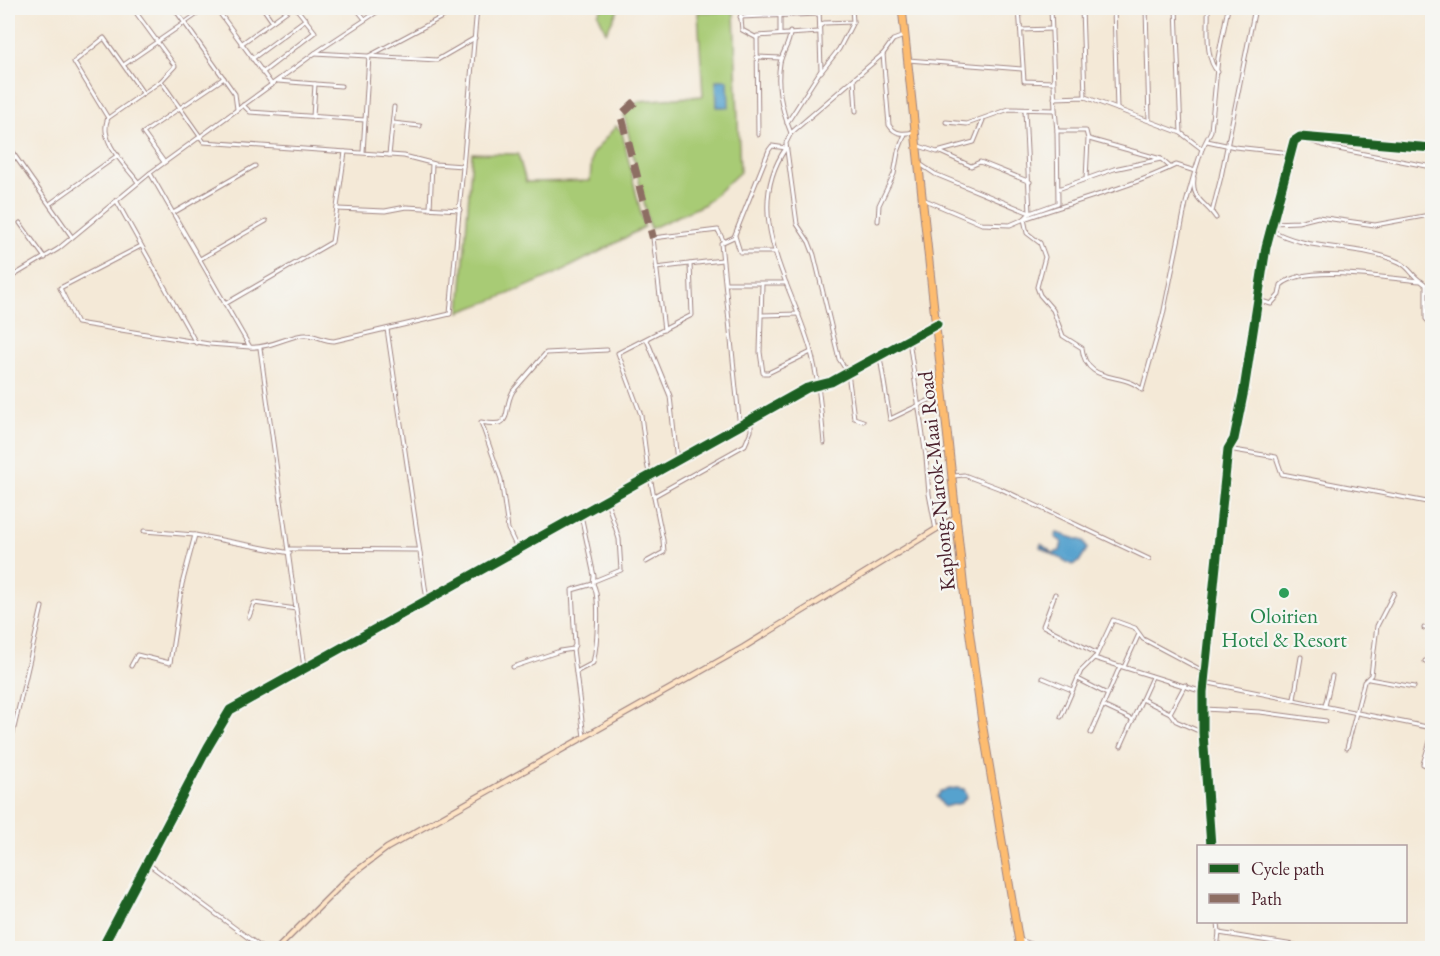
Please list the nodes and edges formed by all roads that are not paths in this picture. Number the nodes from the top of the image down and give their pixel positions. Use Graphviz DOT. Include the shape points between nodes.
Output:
graph roads {
  1 [pos="174,8"];
  2 [pos="206,8"];
  3 [pos="216,8"];
  4 [pos="263,8"];
  5 [pos="291,8"];
  6 [pos="296,8"];
  7 [pos="356,8"];
  8 [pos="383,8"];
  9 [pos="459,8"];
  10 [pos="477,8"];
  11 [pos="740,8"];
  12 [pos="780,8"];
  13 [pos="819,8"];
  14 [pos="852,8"];
  15 [pos="902,8"];
  16 [pos="1019,8"];
  17 [pos="1051,8"];
  18 [pos="1082,8"];
  19 [pos="1114,8"];
  20 [pos="1146,8"];
  21 [pos="1176,8"];
  22 [pos="1208,8"];
  23 [pos="1228,8"];
  24 [pos="1255,8"];
  25 [pos="137,14"];
  26 [pos="819,14"];
  27 [pos="780,15"];
  28 [pos="740,16"];
  29 [pos="364,18"];
  30 [pos="306,19"];
  31 [pos="273,21"];
  32 [pos="853,22"];
  33 [pos="185,23"];
  34 [pos="819,27"];
  35 [pos="1020,30"];
  36 [pos="1052,30"];
  37 [pos="790,32"];
  38 [pos="819,32"];
  39 [pos="780,33"];
  40 [pos="904,36"];
  41 [pos="475,38"];
  42 [pos="757,38"];
  43 [pos="158,41"];
  44 [pos="241,44"];
  45 [pos="315,53"];
  46 [pos="883,54"];
  47 [pos="369,56"];
  48 [pos="756,57"];
  49 [pos="781,58"];
  50 [pos="252,59"];
  51 [pos="906,60"];
  52 [pos="125,64"];
  53 [pos="1022,69"];
  54 [pos="1218,72"];
  55 [pos="262,73"];
  56 [pos="819,74"];
  57 [pos="224,78"];
  58 [pos="854,79"];
  59 [pos="161,81"];
  60 [pos="277,81"];
  61 [pos="1053,82"];
  62 [pos="315,84"];
  63 [pos="272,85"];
  64 [pos="341,86"];
  65 [pos="143,93"];
  66 [pos="1085,97"];
  67 [pos="1054,98"];
  68 [pos="243,105"];
  69 [pos="394,107"];
  70 [pos="180,108"];
  71 [pos="237,109"];
  72 [pos="1117,109"];
  73 [pos="1025,110"];
  74 [pos="1055,110"];
  75 [pos="856,111"];
  76 [pos="108,117"];
  77 [pos="313,117"];
  78 [pos="365,120"];
  79 [pos="983,120"];
  80 [pos="1149,120"];
  81 [pos="946,122"];
  82 [pos="393,123"];
  83 [pos="787,123"];
  84 [pos="420,126"];
  85 [pos="1057,131"];
  86 [pos="915,132"];
  87 [pos="791,133"];
  88 [pos="1181,133"];
  89 [pos="905,134"];
  90 [pos="758,135"];
  91 [pos="200,136"];
  92 [pos="1297,137"];
  93 [pos="1088,139"];
  94 [pos="1207,141"];
  95 [pos="916,145"];
  96 [pos="8,146"];
  97 [pos="1226,146"];
  98 [pos="786,148"];
  99 [pos="1432,148"];
  100 [pos="1202,149"];
  101 [pos="345,152"];
  102 [pos="940,152"];
  103 [pos="363,153"];
  104 [pos="389,155"];
  105 [pos="117,156"];
  106 [pos="15,157"];
  107 [pos="1290,157"];
  108 [pos="1161,159"];
  109 [pos="8,162"];
  110 [pos="164,163"];
  111 [pos="432,164"];
  112 [pos="919,164"];
  113 [pos="255,166"];
  114 [pos="463,166"];
  115 [pos="1170,167"];
  116 [pos="1432,167"];
  117 [pos="1195,171"];
  118 [pos="150,173"];
  119 [pos="1086,178"];
  120 [pos="138,182"];
  121 [pos="1030,182"];
  122 [pos="1058,189"];
  123 [pos="116,200"];
  124 [pos="923,200"];
  125 [pos="50,203"];
  126 [pos="338,209"];
  127 [pos="430,209"];
  128 [pos="460,210"];
  129 [pos="1212,212"];
  130 [pos="173,213"];
  131 [pos="1030,213"];
  132 [pos="1432,217"];
  133 [pos="1216,218"];
  134 [pos="1024,219"];
  135 [pos="266,221"];
  136 [pos="878,221"];
  137 [pos="20,223"];
  138 [pos="1271,223"];
  139 [pos="1270,229"];
  140 [pos="735,235"];
  141 [pos="72,237"];
  142 [pos="723,240"];
  143 [pos="141,246"];
  144 [pos="776,252"];
  145 [pos="45,258"];
  146 [pos="200,259"];
  147 [pos="722,260"];
  148 [pos="690,264"];
  149 [pos="656,268"];
  150 [pos="8,279"];
  151 [pos="1421,281"];
  152 [pos="726,283"];
  153 [pos="786,283"];
  154 [pos="762,285"];
  155 [pos="1257,300"];
  156 [pos="225,304"];
  157 [pos="799,314"];
  158 [pos="762,315"];
  159 [pos="937,324"];
  160 [pos="1432,325"];
  161 [pos="387,329"];
  162 [pos="664,330"];
  163 [pos="647,340"];
  164 [pos="909,340"];
  165 [pos="196,342"];
  166 [pos="250,347"];
  167 [pos="260,347"];
  168 [pos="608,350"];
  169 [pos="811,352"];
  170 [pos="880,357"];
  171 [pos="848,373"];
  172 [pos="819,385"];
  173 [pos="944,393"];
  174 [pos="919,404"];
  175 [pos="862,421"];
  176 [pos="751,422"];
  177 [pos="740,428"];
  178 [pos="824,443"];
  179 [pos="950,449"];
  180 [pos="1228,449"];
  181 [pos="926,457"];
  182 [pos="677,461"];
  183 [pos="954,476"];
  184 [pos="649,478"];
  185 [pos="654,496"];
  186 [pos="607,501"];
  187 [pos="1432,503"];
  188 [pos="581,515"];
  189 [pos="958,516"];
  190 [pos="936,530"];
  191 [pos="144,531"];
  192 [pos="195,535"];
  193 [pos="419,550"];
  194 [pos="518,550"];
  195 [pos="289,551"];
  196 [pos="1149,559"];
  197 [pos="646,562"];
  198 [pos="593,582"];
  199 [pos="1394,593"];
  200 [pos="1055,594"];
  201 [pos="427,600"];
  202 [pos="42,607"];
  203 [pos="296,610"];
  204 [pos="249,617"];
  205 [pos="1424,628"];
  206 [pos="1432,629"];
  207 [pos="1139,634"];
  208 [pos="573,649"];
  209 [pos="1096,653"];
  210 [pos="1301,657"];
  211 [pos="1094,658"];
  212 [pos="1425,662"];
  213 [pos="1432,662"];
  214 [pos="132,666"];
  215 [pos="1122,666"];
  216 [pos="304,667"];
  217 [pos="513,667"];
  218 [pos="576,672"];
  219 [pos="1205,672"];
  220 [pos="1152,676"];
  221 [pos="1332,676"];
  222 [pos="1042,678"];
  223 [pos="1369,679"];
  224 [pos="1078,680"];
  225 [pos="1204,682"];
  226 [pos="1185,685"];
  227 [pos="1414,687"];
  228 [pos="1072,690"];
  229 [pos="1203,692"];
  230 [pos="1107,694"];
  231 [pos="1142,699"];
  232 [pos="1294,699"];
  233 [pos="1103,706"];
  234 [pos="1325,707"];
  235 [pos="1204,709"];
  236 [pos="1170,713"];
  237 [pos="1356,713"];
  238 [pos="1061,717"];
  239 [pos="1134,720"];
  240 [pos="1326,721"];
  241 [pos="1432,728"];
  242 [pos="1091,733"];
  243 [pos="1203,733"];
  244 [pos="1432,735"];
  245 [pos="584,737"];
  246 [pos="1121,746"];
  247 [pos="1347,748"];
  248 [pos="8,754"];
  249 [pos="1432,768"];
  250 [pos="1211,845"];
  251 [pos="147,863"];
  252 [pos="1218,923"];
  253 [pos="1219,933"];
  254 [pos="1018,939"];
  255 [pos="8,942"];
  256 [pos="1372,944"];
  257 [pos="15,948"];
  258 [pos="102,948"];
  259 [pos="262,948"];
  260 [pos="278,948"];
  261 [pos="1020,948"];
  262 [pos="1043,948"];
  263 [pos="1217,948"];
  264 [pos="1312,948"];
  265 [pos="1370,948"];
  1 -- 33 [label="street"];
  2 -- 33 [label="street"];
  3 -- 44 [label="street"];
  4 -- 31 [label="street"];
  5 -- 31 [label="street"];
  6 -- 30 [label="street"];
  7 -- 29 [label="street"];
  8 -- 29 [label="street"];
  9 -- 47 [label="street"];
  10 -- 41 [label="street"];
  11 -- 28 [label="street"];
  12 -- 27 [label="street"];
  13 -- 26 [label="street"];
  14 -- 32 [label="street"];
  15 -- 40 [label="highway, Kaplong-Narok-Maai Road"];
  16 -- 35 [label="street"];
  17 -- 36 [label="street"];
  18 -- 66 [label="street"];
  19 -- 72 [label="street"];
  20 -- 80 [label="street"];
  21 -- 88 [label="street"];
  22 -- 54 [label="street" via="1210,53"];
  23 -- 54 [label="street"];
  24 -- 97 [label="street"];
  25 -- 43 [label="street"];
  26 -- 27 [label="street"];
  26 -- 34 [label="street"];
  27 -- 28 [label="street"];
  27 -- 39 [label="street"];
  28 -- 42 [label="street" via="742,30"];
  29 -- 45 [label="street"];
  30 -- 50 [label="street"];
  30 -- 55 [label="street" via="315,32 313,35"];
  31 -- 44 [label="street"];
  32 -- 34 [label="street" via="824,23"];
  32 -- 56 [label="street" via="839,49"];
  33 -- 43 [label="street"];
  33 -- 57 [label="street"];
  34 -- 38 [label="street"];
  35 -- 36 [label="street"];
  35 -- 53 [label="street"];
  36 -- 61 [label="street"];
  37 -- 38 [label="street"];
  37 -- 39 [label="street"];
  37 -- 49 [label="street" via="790,43"];
  38 -- 56 [label="street"];
  39 -- 42 [label="street"];
  40 -- 46 [label="street" via="893,40"];
  40 -- 51 [label="highway, Kaplong-Narok-Maai Road"];
  41 -- 47 [label="street" via="437,60"];
  41 -- 114 [label="street"];
  42 -- 48 [label="street"];
  43 -- 52 [label="street"];
  43 -- 59 [label="street" via="175,66"];
  44 -- 50 [label="street"];
  45 -- 47 [label="street"];
  45 -- 60 [label="street"];
  46 -- 58 [label="street"];
  46 -- 89 [label="street" via="889,125 893,131"];
  47 -- 78 [label="street"];
  48 -- 49 [label="street"];
  48 -- 90 [label="street"];
  49 -- 83 [label="street" via="780,91"];
  50 -- 55 [label="street"];
  51 -- 53 [label="street"];
  51 -- 86 [label="highway, Kaplong-Narok-Maai Road"];
  52 -- 65 [label="street"];
  52 -- 76 [label="street" via="104,38 74,62"];
  53 -- 61 [label="street" via="1024,82"];
  54 -- 94 [label="street" via="1214,117"];
  55 -- 63 [label="street"];
  56 -- 83 [label="street"];
  57 -- 70 [label="street"];
  57 -- 71 [label="street" via="235,94"];
  58 -- 75 [label="street"];
  58 -- 87 [label="street"];
  59 -- 65 [label="street"];
  59 -- 70 [label="street"];
  60 -- 62 [label="street"];
  60 -- 63 [label="street"];
  61 -- 67 [label="street"];
  62 -- 64 [label="street"];
  62 -- 77 [label="street"];
  63 -- 68 [label="street"];
  65 -- 76 [label="street"];
  66 -- 67 [label="street"];
  66 -- 72 [label="street"];
  67 -- 74 [label="street"];
  68 -- 71 [label="street"];
  68 -- 77 [label="street" via="250,112"];
  69 -- 82 [label="street"];
  70 -- 91 [label="street"];
  70 -- 110 [label="street" via="143,133"];
  71 -- 91 [label="street"];
  72 -- 80 [label="street"];
  73 -- 74 [label="street"];
  73 -- 79 [label="street" via="1009,109"];
  73 -- 121 [label="street"];
  74 -- 85 [label="street"];
  76 -- 105 [label="street" via="105,133"];
  77 -- 78 [label="street"];
  78 -- 103 [label="street"];
  79 -- 81 [label="street" via="960,125"];
  79 -- 102 [label="street" via="974,142"];
  80 -- 88 [label="street"];
  82 -- 84 [label="street"];
  82 -- 104 [label="street"];
  83 -- 87 [label="street"];
  85 -- 93 [label="street" via="1083,130"];
  85 -- 122 [label="street"];
  86 -- 89 [label="street"];
  86 -- 95 [label="highway, Kaplong-Narok-Maai Road"];
  87 -- 98 [label="street"];
  88 -- 100 [label="street"];
  89 -- 136 [label="street" via="894,174 879,205"];
  91 -- 101 [label="street" via="207,142"];
  91 -- 110 [label="street"];
  92 -- 99 [label="street"];
  92 -- 107 [label="street"];
  92 -- 116 [label="street"];
  93 -- 108 [label="street"];
  93 -- 119 [label="street"];
  94 -- 97 [label="street"];
  94 -- 100 [label="street"];
  95 -- 102 [label="street"];
  95 -- 112 [label="highway, Kaplong-Narok-Maai Road"];
  96 -- 106 [label="street"];
  97 -- 107 [label="street" via="1282,152"];
  97 -- 129 [label="street"];
  98 -- 140 [label="street" via="772,146 769,150"];
  98 -- 144 [label="street" via="767,194"];
  98 -- 171 [label="street" via="797,224 809,242 839,359"];
  100 -- 117 [label="street"];
  101 -- 103 [label="street"];
  101 -- 126 [label="street"];
  102 -- 121 [label="street" via="971,166 988,164"];
  103 -- 104 [label="street"];
  104 -- 111 [label="street" via="418,158"];
  105 -- 120 [label="street"];
  105 -- 125 [label="street"];
  106 -- 109 [label="street"];
  106 -- 125 [label="street"];
  107 -- 138 [label="street"];
  108 -- 115 [label="street"];
  108 -- 119 [label="street"];
  110 -- 118 [label="street"];
  111 -- 114 [label="street"];
  111 -- 127 [label="street"];
  112 -- 124 [label="highway, Kaplong-Narok-Maai Road"];
  112 -- 131 [label="street"];
  113 -- 130 [label="street"];
  114 -- 128 [label="street"];
  115 -- 117 [label="street" via="1181,165"];
  115 -- 134 [label="street" via="1141,181"];
  117 -- 129 [label="street" via="1196,199"];
  117 -- 134 [label="street" via="1142,390 1134,383 1097,373 1082,356 1082,348 1063,336 1053,310 1037,287 1046,257 1040,243 1027,233"];
  118 -- 120 [label="street"];
  118 -- 130 [label="street"];
  119 -- 122 [label="street"];
  120 -- 123 [label="street"];
  121 -- 131 [label="street"];
  122 -- 131 [label="street" via="1058,203"];
  123 -- 141 [label="street"];
  123 -- 143 [label="street"];
  124 -- 134 [label="street" via="982,224 1010,225"];
  124 -- 159 [label="highway, Kaplong-Narok-Maai Road"];
  125 -- 141 [label="street"];
  126 -- 127 [label="street"];
  126 -- 156 [label="street" via="332,242"];
  127 -- 128 [label="street"];
  128 -- 161 [label="street" via="450,315"];
  129 -- 133 [label="street"];
  130 -- 146 [label="street"];
  131 -- 134 [label="street"];
  132 -- 138 [label="street" via="1375,225 1318,217"];
  135 -- 146 [label="street"];
  137 -- 145 [label="street"];
  138 -- 139 [label="street"];
  139 -- 151 [label="street" via="1298,243 1336,246 1399,262"];
  139 -- 155 [label="street"];
  140 -- 142 [label="street"];
  140 -- 144 [label="street" via="740,252"];
  141 -- 145 [label="street"];
  142 -- 147 [label="street"];
  142 -- 149 [label="street" via="718,230 653,238"];
  143 -- 165 [label="street"];
  143 -- 165 [label="street" via="60,288 77,323"];
  144 -- 153 [label="street"];
  145 -- 150 [label="street"];
  146 -- 156 [label="street"];
  147 -- 148 [label="street"];
  147 -- 152 [label="street"];
  148 -- 149 [label="street"];
  148 -- 162 [label="street" via="692,315"];
  149 -- 162 [label="street"];
  151 -- 155 [label="street" via="1334,274 1298,276 1281,285 1271,304"];
  151 -- 160 [label="street" via="1426,285 1426,319"];
  152 -- 154 [label="street"];
  152 -- 177 [label="street"];
  153 -- 154 [label="street"];
  153 -- 157 [label="street"];
  154 -- 158 [label="street"];
  155 -- 180 [label="street" via="1244,390 1234,439"];
  156 -- 166 [label="street"];
  157 -- 158 [label="street"];
  157 -- 169 [label="street"];
  158 -- 169 [label="street" via="760,352 764,373"];
  159 -- 164 [label="street"];
  159 -- 173 [label="highway, Kaplong-Narok-Maai Road"];
  161 -- 167 [label="street" via="334,341 305,334"];
  161 -- 193 [label="street"];
  162 -- 163 [label="street"];
  163 -- 182 [label="street" via="670,396"];
  163 -- 184 [label="street" via="618,353 641,415"];
  164 -- 170 [label="street"];
  164 -- 174 [label="street"];
  165 -- 166 [label="street"];
  166 -- 167 [label="street"];
  167 -- 195 [label="street"];
  168 -- 194 [label="street" via="546,354 513,391 506,419 493,425 481,422 501,479 508,529"];
  169 -- 172 [label="street"];
  170 -- 171 [label="street"];
  170 -- 174 [label="street" via="890,419"];
  171 -- 172 [label="street"];
  171 -- 175 [label="street" via="854,418"];
  172 -- 176 [label="street"];
  172 -- 178 [label="street"];
  173 -- 174 [label="street"];
  173 -- 179 [label="highway, Kaplong-Narok-Maai Road"];
  174 -- 181 [label="street"];
  176 -- 177 [label="street"];
  176 -- 185 [label="street" via="745,445"];
  177 -- 182 [label="street"];
  179 -- 181 [label="street"];
  179 -- 183 [label="highway, Kaplong-Narok-Maai Road"];
  180 -- 187 [label="street" via="1276,457 1282,474"];
  180 -- 219 [label="street"];
  181 -- 190 [label="street"];
  182 -- 184 [label="street"];
  183 -- 189 [label="highway, Kaplong-Narok-Maai Road"];
  183 -- 196 [label="street" via="964,475 1001,489"];
  184 -- 185 [label="street"];
  184 -- 186 [label="street"];
  185 -- 197 [label="street" via="664,552"];
  186 -- 188 [label="street"];
  186 -- 198 [label="street" via="619,540 621,570"];
  188 -- 194 [label="street"];
  188 -- 198 [label="street"];
  189 -- 190 [label="street"];
  189 -- 254 [label="highway, Kaplong-Narok-Maai Road" via="982,722"];
  190 -- 245 [label="street" via="744,647"];
  191 -- 192 [label="street"];
  192 -- 195 [label="street"];
  192 -- 214 [label="street" via="182,584 170,663 137,655"];
  193 -- 195 [label="street"];
  193 -- 201 [label="street"];
  194 -- 201 [label="street"];
  195 -- 203 [label="street"];
  198 -- 208 [label="street" via="572,590"];
  198 -- 218 [label="street" via="598,594 596,651 593,663"];
  199 -- 223 [label="street" via="1377,626"];
  200 -- 209 [label="street" via="1042,626"];
  201 -- 216 [label="street"];
  202 -- 248 [label="street"];
  203 -- 204 [label="street" via="254,603"];
  203 -- 216 [label="street"];
  205 -- 206 [label="street"];
  207 -- 209 [label="street" via="1135,628 1112,620"];
  207 -- 215 [label="street"];
  207 -- 219 [label="street"];
  208 -- 217 [label="street"];
  208 -- 218 [label="street"];
  209 -- 211 [label="street"];
  210 -- 232 [label="street"];
  211 -- 215 [label="street"];
  211 -- 224 [label="street"];
  212 -- 213 [label="street"];
  215 -- 220 [label="street"];
  215 -- 230 [label="street"];
  216 -- 251 [label="street" via="230,710"];
  218 -- 245 [label="street"];
  219 -- 225 [label="street"];
  220 -- 226 [label="street"];
  220 -- 231 [label="street"];
  221 -- 234 [label="street"];
  222 -- 228 [label="street"];
  223 -- 227 [label="street"];
  223 -- 237 [label="street" via="1364,682"];
  224 -- 228 [label="street"];
  224 -- 230 [label="street"];
  225 -- 229 [label="street"];
  225 -- 232 [label="street"];
  226 -- 229 [label="street"];
  226 -- 236 [label="street"];
  228 -- 238 [label="street"];
  229 -- 235 [label="street"];
  230 -- 233 [label="street"];
  231 -- 236 [label="street"];
  231 -- 239 [label="street"];
  232 -- 234 [label="street"];
  233 -- 239 [label="street"];
  233 -- 242 [label="street"];
  234 -- 237 [label="street"];
  235 -- 240 [label="street"];
  235 -- 243 [label="street"];
  236 -- 243 [label="street" via="1173,719"];
  237 -- 241 [label="street"];
  237 -- 247 [label="street"];
  239 -- 246 [label="street"];
  243 -- 250 [label="street"];
  244 -- 249 [label="street" via="1423,764"];
  245 -- 260 [label="street" via="366,861"];
  251 -- 258 [label="street"];
  251 -- 259 [label="street"];
  252 -- 253 [label="street"];
  253 -- 263 [label="street"];
  253 -- 264 [label="street"];
  254 -- 261 [label="highway, Kaplong-Narok-Maai Road"];
  254 -- 262 [label="street"];
  255 -- 257 [label="street"];
  256 -- 265 [label="street"];
}
